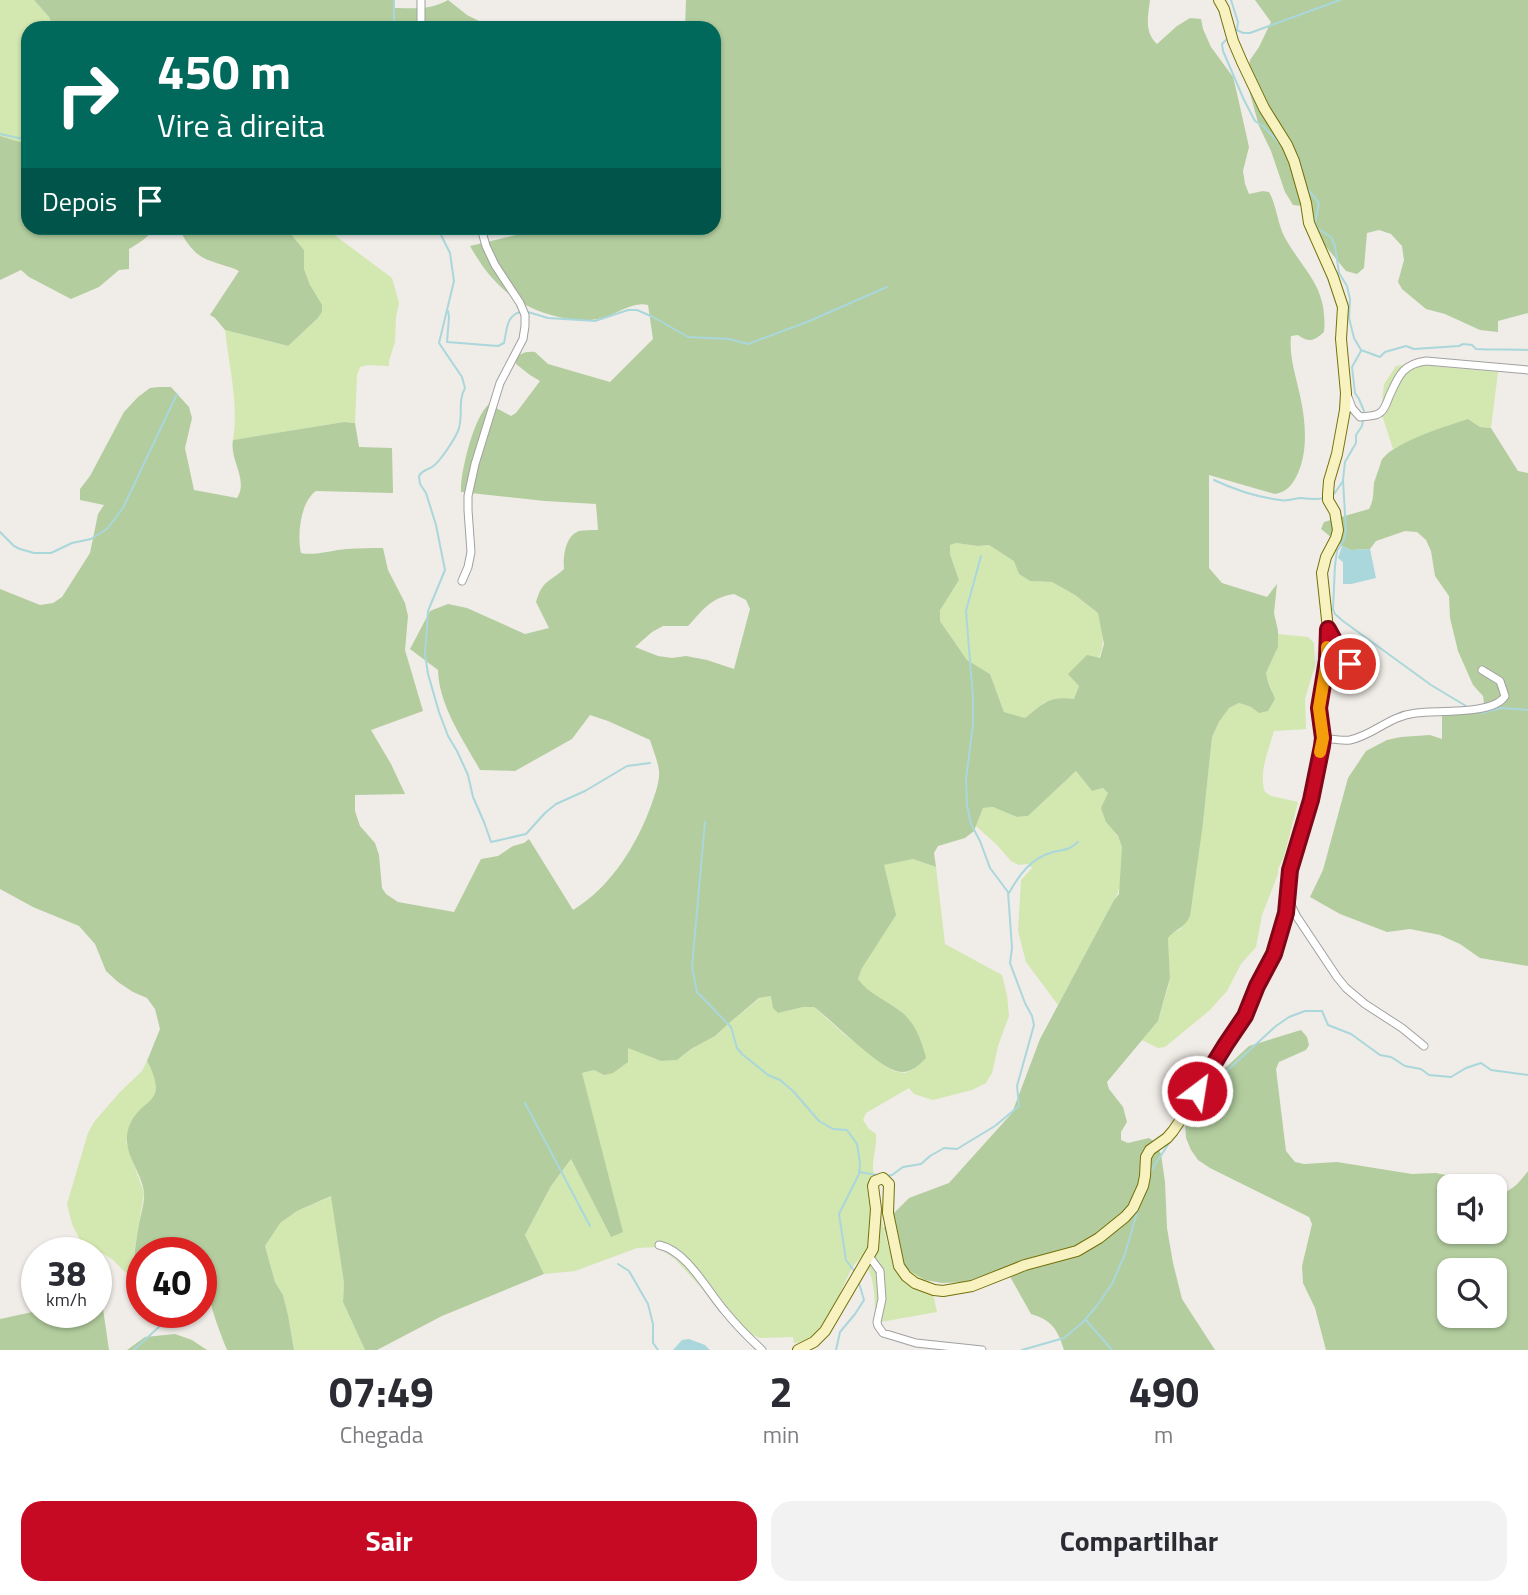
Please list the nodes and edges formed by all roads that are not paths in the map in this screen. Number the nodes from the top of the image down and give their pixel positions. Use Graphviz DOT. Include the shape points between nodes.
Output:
graph roads {
  1 [pos="421,0"];
  2 [pos="1219,0"];
  3 [pos="421,21"];
  4 [pos="483,235"];
  5 [pos="1528,370"];
  6 [pos="1346,393"];
  7 [pos="1360,416"];
  8 [pos="1341,433"];
  9 [pos="462,581"];
  10 [pos="1328,629"];
  11 [pos="1350,664"];
  12 [pos="1482,670"];
  13 [pos="1323,738"];
  14 [pos="1288,899"];
  15 [pos="1424,1046"];
  16 [pos="659,1245"];
  17 [pos="869,1256"];
  18 [pos="762,1350"];
  19 [pos="798,1350"];
  20 [pos="982,1350"];
  1 -- 3 [label="street"];
  2 -- 6 [label="street" via="1242,62 1294,161 1309,223 1339,293"];
  4 -- 9 [label="street" via="495,265 520,303 525,326 500,383 471,480 471,552"];
  5 -- 7 [label="street" via="1416,362 1399,374 1381,413"];
  6 -- 7 [label="street"];
  6 -- 8 [label="street"];
  7 -- 8 [label="street"];
  8 -- 10 [label="street" via="1328,494 1338,530 1322,573"];
  10 -- 11 [label="street"];
  10 -- 13 [label="street" via="1319,708"];
  12 -- 13 [label="street" via="1500,681 1505,696 1501,702 1469,710 1400,716 1350,740"];
  13 -- 14 [label="street" via="1290,870"];
  14 -- 15 [label="street" via="1346,988"];
  14 -- 17 [label="street" via="1274,954 1245,1016 1173,1131 1150,1150 1138,1198 1113,1228 1077,1251 971,1286 934,1290 915,1283 899,1266 888,1213 889,1184 879,1178 873,1185 875,1238"];
  16 -- 18 [label="street" via="689,1264"];
  17 -- 19 [label="street" via="825,1331"];
  17 -- 20 [label="street" via="880,1271 882,1299 877,1322 883,1333 916,1343"];
}
